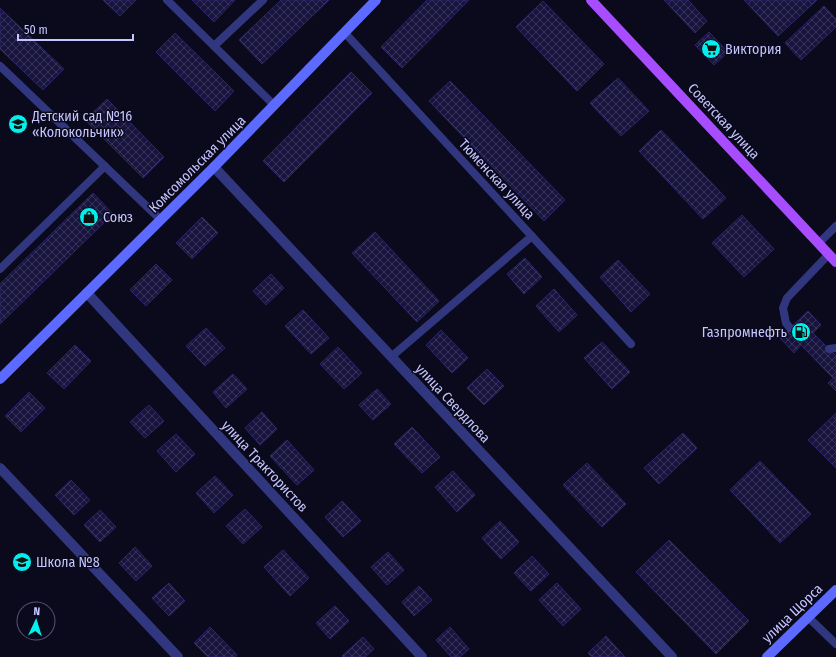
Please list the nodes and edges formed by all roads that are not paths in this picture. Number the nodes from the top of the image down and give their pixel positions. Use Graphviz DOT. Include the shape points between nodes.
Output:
graph roads {
  1 [pos="167,0"];
  2 [pos="263,0"];
  3 [pos="376,0"];
  4 [pos="591,0"];
  5 [pos="345,33"];
  6 [pos="214,46"];
  7 [pos="0,66"];
  8 [pos="274,105"];
  9 [pos="105,166"];
  10 [pos="214,168"];
  11 [pos="161,220"];
  12 [pos="836,226"];
  13 [pos="532,236"];
  14 [pos="819,243"];
  15 [pos="829,254"];
  16 [pos="836,262"];
  17 [pos="0,268"];
  18 [pos="87,293"];
  19 [pos="790,328"];
  20 [pos="630,344"];
  21 [pos="391,357"];
  22 [pos="0,379"];
  23 [pos="0,468"];
  24 [pos="836,590"];
  25 [pos="808,617"];
  26 [pos="836,644"];
  27 [pos="773,655"];
  28 [pos="178,657"];
  29 [pos="422,657"];
  30 [pos="672,657"];
  1 -- 6 [label="lane"];
  2 -- 6 [label="lane"];
  3 -- 5 [label="street, Комсомольская улица"];
  4 -- 14 [label="main road, Советская улица"];
  5 -- 8 [label="street, Комсомольская улица"];
  5 -- 13 [label="lane, Тюменская улица"];
  6 -- 8 [label="lane"];
  7 -- 9 [label="lane"];
  8 -- 10 [label="street, Комсомольская улица"];
  9 -- 11 [label="lane"];
  9 -- 17 [label="lane"];
  10 -- 11 [label="street, Комсомольская улица"];
  10 -- 21 [label="street, улица Свердлова"];
  11 -- 18 [label="street, Комсомольская улица"];
  12 -- 14 [label="lane"];
  13 -- 20 [label="lane, Тюменская улица"];
  13 -- 21 [label="lane"];
  14 -- 15 [label="main road, Советская улица"];
  15 -- 16 [label="main road, Советская улица"];
  15 -- 19 [label="lane" via="787,298 783,308 786,323"];
  18 -- 22 [label="street, Комсомольская улица"];
  18 -- 29 [label="street, улица Трактористов"];
  21 -- 30 [label="street, улица Свердлова"];
  23 -- 28 [label="street"];
  24 -- 25 [label="street, улица Щорса"];
  25 -- 26 [label="lane"];
  25 -- 27 [label="street, улица Щорса"];
}
